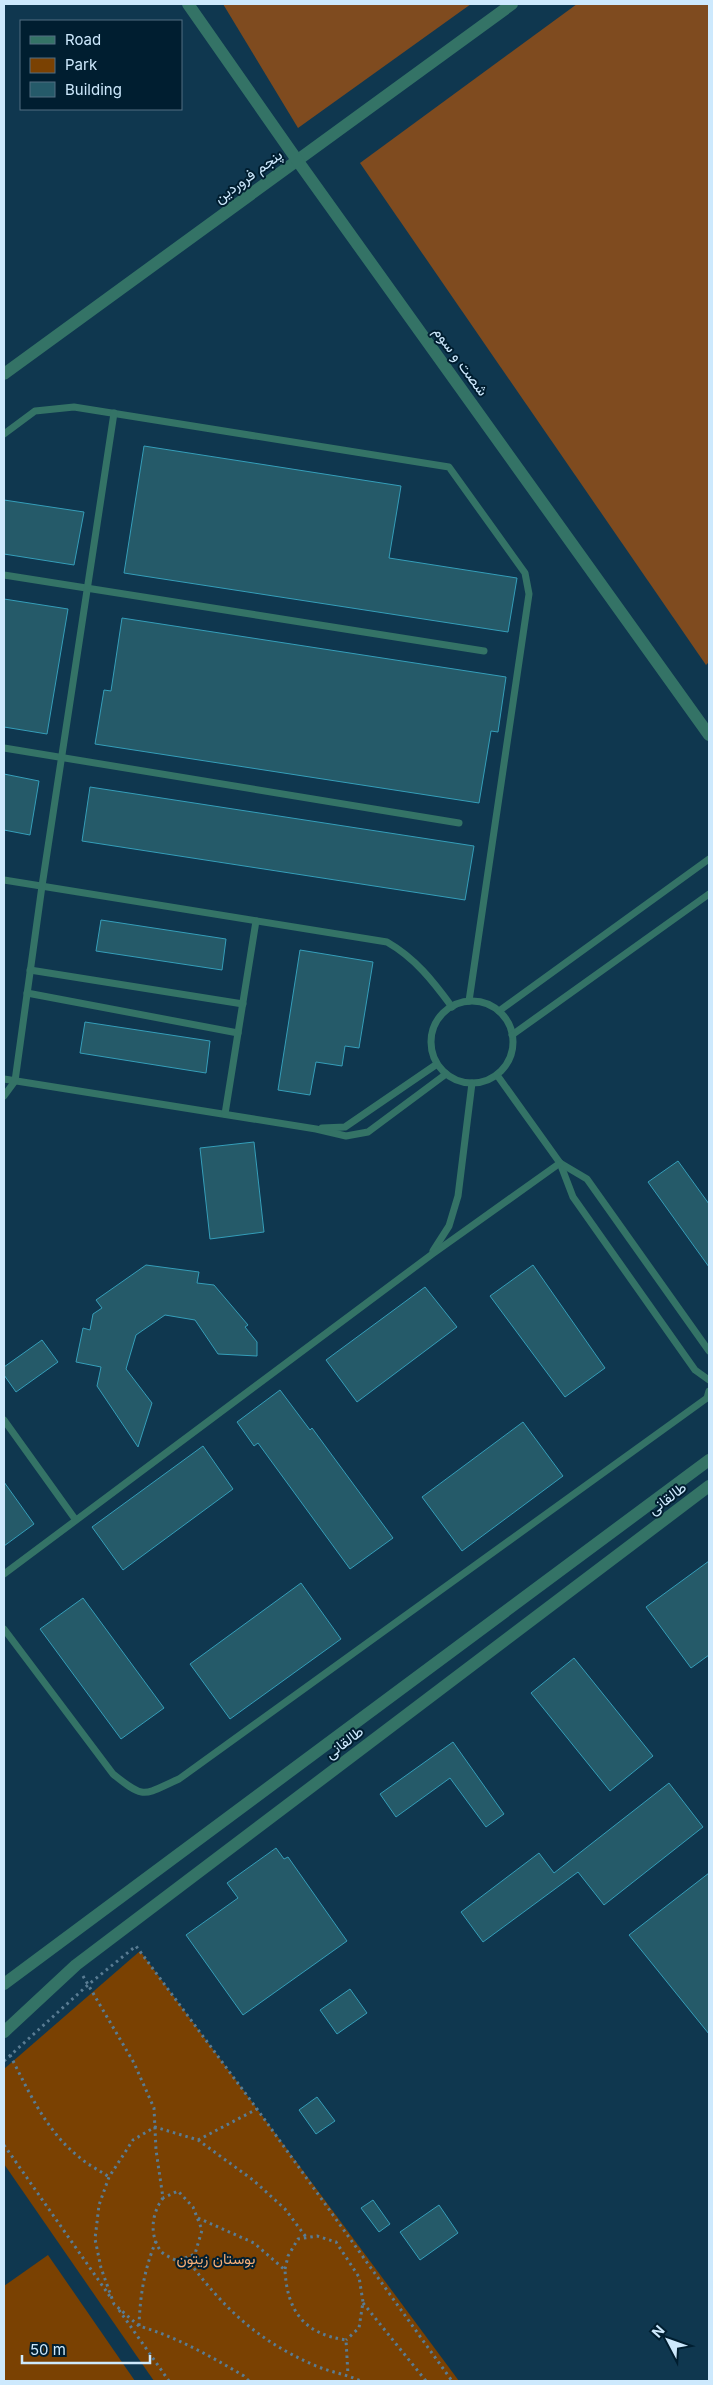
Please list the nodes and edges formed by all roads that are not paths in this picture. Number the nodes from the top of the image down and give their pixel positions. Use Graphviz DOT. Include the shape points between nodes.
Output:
graph roads {
  1 [pos="188,4"];
  2 [pos="512,4"];
  3 [pos="297,160"];
  4 [pos="4,374"];
  5 [pos="114,413"];
  6 [pos="4,434"];
  7 [pos="4,575"];
  8 [pos="87,589"];
  9 [pos="484,651"];
  10 [pos="709,735"];
  11 [pos="4,748"];
  12 [pos="62,758"];
  13 [pos="459,823"];
  14 [pos="709,859"];
  15 [pos="4,880"];
  16 [pos="42,886"];
  17 [pos="709,894"];
  18 [pos="256,921"];
  19 [pos="30,970"];
  20 [pos="27,993"];
  21 [pos="469,1001"];
  22 [pos="243,1004"];
  23 [pos="452,1007"];
  24 [pos="499,1011"];
  25 [pos="238,1033"];
  26 [pos="512,1035"];
  27 [pos="437,1064"];
  28 [pos="446,1074"];
  29 [pos="497,1075"];
  30 [pos="4,1079"];
  31 [pos="15,1081"];
  32 [pos="472,1083"];
  33 [pos="4,1096"];
  34 [pos="225,1114"];
  35 [pos="316,1129"];
  36 [pos="560,1163"];
  37 [pos="431,1255"];
  38 [pos="709,1351"];
  39 [pos="709,1380"];
  40 [pos="709,1391"];
  41 [pos="4,1420"];
  42 [pos="709,1460"];
  43 [pos="709,1486"];
  44 [pos="75,1519"];
  45 [pos="4,1574"];
  46 [pos="4,1629"];
  47 [pos="4,1984"];
  48 [pos="4,2032"];
  1 -- 3 [label="street, شصت و سوم"];
  2 -- 3 [label="street, پنجم فروردین"];
  3 -- 4 [label="street, پنجم فروردین"];
  3 -- 10 [label="street, شصت و سوم"];
  5 -- 6 [label="lane" via="74,407 35,411"];
  5 -- 8 [label="lane"];
  5 -- 21 [label="lane" via="449,467 525,573 529,594"];
  7 -- 8 [label="lane"];
  8 -- 9 [label="lane"];
  8 -- 12 [label="lane"];
  11 -- 12 [label="lane"];
  12 -- 13 [label="lane"];
  12 -- 16 [label="lane"];
  14 -- 24 [label="lane"];
  15 -- 16 [label="lane"];
  16 -- 18 [label="lane"];
  16 -- 19 [label="lane"];
  17 -- 26 [label="lane"];
  18 -- 22 [label="lane"];
  18 -- 23 [label="lane" via="387,942 407,953"];
  19 -- 20 [label="lane"];
  19 -- 22 [label="lane"];
  20 -- 25 [label="lane"];
  20 -- 31 [label="lane"];
  21 -- 23 [label="lane"];
  21 -- 24 [label="lane" via="482,1002"];
  22 -- 25 [label="lane"];
  23 -- 27 [label="lane" via="436,1023 431,1037"];
  24 -- 26 [label="lane"];
  25 -- 34 [label="lane"];
  26 -- 29 [label="lane" via="512,1054"];
  27 -- 28 [label="lane"];
  27 -- 35 [label="lane" via="345,1127"];
  28 -- 32 [label="lane"];
  28 -- 35 [label="lane" via="368,1132 346,1136"];
  29 -- 32 [label="lane"];
  29 -- 36 [label="lane"];
  30 -- 31 [label="lane"];
  31 -- 33 [label="lane"];
  31 -- 34 [label="lane"];
  32 -- 37 [label="lane" via="458,1196 449,1226"];
  34 -- 35 [label="lane"];
  36 -- 37 [label="lane"];
  36 -- 38 [label="lane" via="587,1179"];
  36 -- 39 [label="lane" via="573,1197 695,1370"];
  37 -- 44 [label="lane"];
  40 -- 46 [label="lane" via="707,1398 179,1779 146,1794 135,1792 113,1774"];
  41 -- 44 [label="lane"];
  42 -- 47 [label="street, طالقانی"];
  43 -- 48 [label="street, طالقانی" via="76,1965"];
  44 -- 45 [label="lane"];
}
